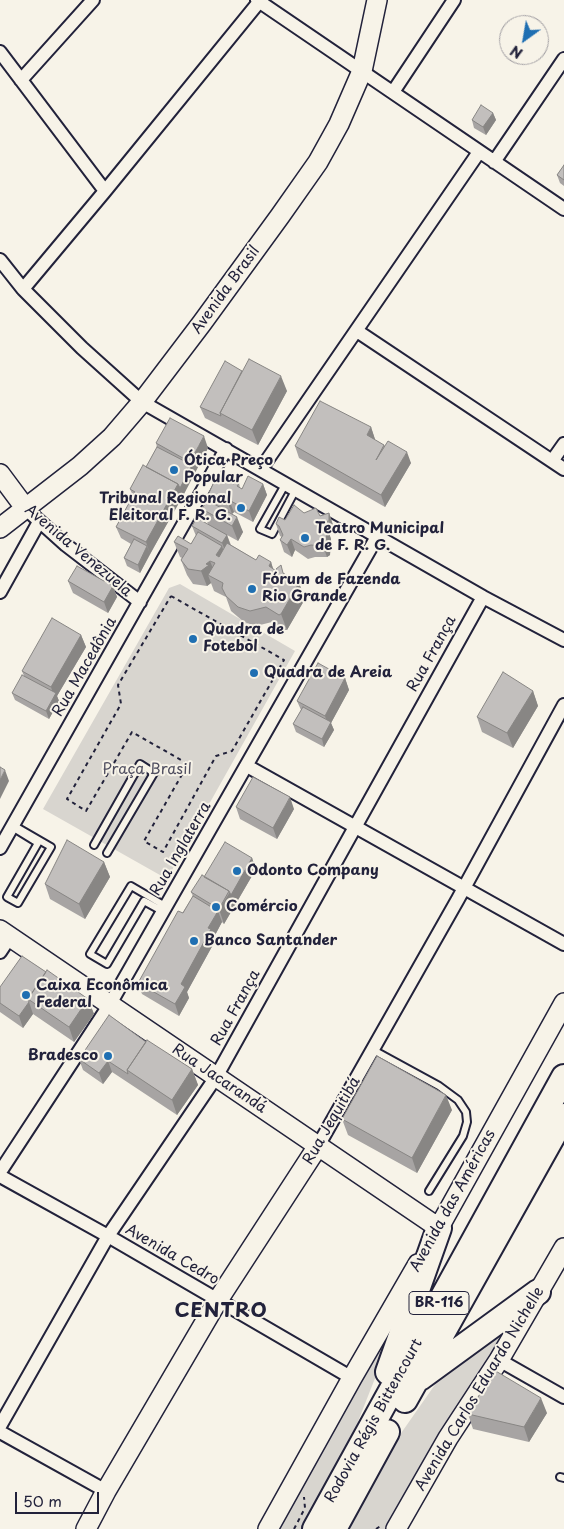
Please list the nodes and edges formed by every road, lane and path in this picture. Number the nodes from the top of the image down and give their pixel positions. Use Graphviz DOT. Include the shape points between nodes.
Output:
graph roads {
  1 [pos="93,0"];
  2 [pos="377,0"];
  3 [pos="454,0"];
  4 [pos="258,1"];
  5 [pos="0,52"];
  6 [pos="564,59"];
  7 [pos="362,72"];
  8 [pos="21,80"];
  9 [pos="393,92"];
  10 [pos="479,152"];
  11 [pos="494,162"];
  12 [pos="106,192"];
  13 [pos="564,209"];
  14 [pos="0,260"];
  15 [pos="23,289"];
  16 [pos="357,331"];
  17 [pos="142,402"];
  18 [pos="564,444"];
  19 [pos="226,449"];
  20 [pos="552,461"];
  21 [pos="262,469"];
  22 [pos="564,470"];
  23 [pos="0,474"];
  24 [pos="291,486"];
  25 [pos="32,515"];
  26 [pos="0,528"];
  27 [pos="378,535"];
  28 [pos="0,592"];
  29 [pos="483,597"];
  30 [pos="140,602"];
  31 [pos="564,640"];
  32 [pos="284,660"];
  33 [pos="564,705"];
  34 [pos="247,766"];
  35 [pos="12,826"];
  36 [pos="356,828"];
  37 [pos="94,845"];
  38 [pos="0,848"];
  39 [pos="107,853"];
  40 [pos="464,887"];
  41 [pos="165,909"];
  42 [pos="3,939"];
  43 [pos="564,944"];
  44 [pos="564,1003"];
  45 [pos="110,1004"];
  46 [pos="373,1050"];
  47 [pos="216,1077"];
  48 [pos="564,1077"];
  49 [pos="564,1116"];
  50 [pos="318,1146"];
  51 [pos="0,1172"];
  52 [pos="0,1176"];
  53 [pos="428,1191"];
  54 [pos="439,1228"];
  55 [pos="108,1236"];
  56 [pos="564,1249"];
  57 [pos="538,1292"];
  58 [pos="218,1300"];
  59 [pos="499,1360"];
  60 [pos="352,1378"];
  61 [pos="415,1382"];
  62 [pos="564,1397"];
  63 [pos="0,1426"];
  64 [pos="0,1432"];
  65 [pos="365,1439"];
  66 [pos="294,1483"];
  67 [pos="106,1491"];
  68 [pos="86,1529"];
  69 [pos="268,1529"];
  70 [pos="294,1529"];
  71 [pos="315,1529"];
  72 [pos="334,1529"];
  73 [pos="396,1529"];
  1 -- 8 [label="street"];
  2 -- 7 [label="main road, Avenida Brasil"];
  3 -- 9 [label="street"];
  4 -- 7 [label="street"];
  4 -- 12 [label="street"];
  5 -- 8 [label="street"];
  6 -- 11 [label="street"];
  7 -- 9 [label="street"];
  7 -- 17 [label="main road, Avenida Brasil" via="340,124 318,162"];
  8 -- 12 [label="street"];
  9 -- 10 [label="street"];
  10 -- 11 [label="street"];
  10 -- 16 [label="street"];
  11 -- 13 [label="street"];
  12 -- 15 [label="street"];
  14 -- 15 [label="street"];
  15 -- 17 [label="street"];
  16 -- 20 [label="street"];
  16 -- 21 [label="street"];
  17 -- 19 [label="street"];
  17 -- 25 [label="main road, Avenida Brasil" via="112,437"];
  18 -- 20 [label="street"];
  19 -- 21 [label="street"];
  19 -- 30 [label="street, Rua Macedônia"];
  20 -- 22 [label="street"];
  21 -- 24 [label="street"];
  23 -- 25 [label="main road, Avenida Venezuela"];
  24 -- 24 [label="lane" via="260,528 272,534"];
  24 -- 27 [label="street"];
  25 -- 26 [label="main road, Avenida Brasil"];
  25 -- 28 [label="street"];
  25 -- 30 [label="street, Avenida Venezuela"];
  27 -- 29 [label="street"];
  27 -- 34 [label="street, Rua Inglaterra"];
  29 -- 31 [label="street"];
  29 -- 36 [label="street, Rua França"];
  30 -- 35 [label="street, Rua Macedônia"];
  32 -- 32 [label="path" via="170,596 118,685 121,704 67,800 86,811 132,732 188,764 144,841 163,852 216,756 232,751"];
  33 -- 40 [label="street, Rua Jequitibá"];
  34 -- 36 [label="street"];
  34 -- 41 [label="street, Rua Inglaterra"];
  35 -- 35 [label="lane" via="38,843 7,897 18,903 51,847"];
  35 -- 38 [label="street, Rua Macedônia"];
  36 -- 40 [label="street"];
  36 -- 47 [label="street, Rua França"];
  37 -- 39 [label="lane" via="140,764 154,772"];
  40 -- 43 [label="street"];
  40 -- 46 [label="street, Rua Jequitibá"];
  41 -- 41 [label="lane" via="131,886 90,954 107,964 144,901"];
  41 -- 45 [label="street, Rua Inglaterra"];
  42 -- 45 [label="main road, Rua Jacarandá"];
  44 -- 54 [label="main road, Avenida das Américas"];
  45 -- 47 [label="main road, Rua Jacarandá"];
  45 -- 51 [label="street, Rua Inglaterra"];
  46 -- 50 [label="street, Rua Jequitibá"];
  46 -- 53 [label="lane" via="439,1086 458,1100 466,1112 463,1136"];
  47 -- 50 [label="main road, Rua Jacarandá"];
  47 -- 55 [label="street, Rua França"];
  48 -- 65 [label="highway, Rodovia Régis Bittencourt / BR-116"];
  49 -- 61 [label="highway, Rodovia Régis Bittencourt / BR-116"];
  50 -- 54 [label="main road, Rua Jacarandá"];
  50 -- 58 [label="main road, Rua Jequitibá"];
  52 -- 55 [label="street, Avenida Cedro"];
  54 -- 60 [label="main road, Avenida das Américas"];
  54 -- 65 [label="highway"];
  55 -- 58 [label="street, Avenida Cedro"];
  55 -- 63 [label="street, Rua França"];
  56 -- 57 [label="main road, Avenida Carlos Eduardo Nichelle"];
  57 -- 59 [label="main road, Avenida Carlos Eduardo Nichelle"];
  57 -- 61 [label="highway"];
  58 -- 60 [label="street, Avenida Cedro"];
  58 -- 67 [label="main road, Rua Jequitibá"];
  59 -- 62 [label="street"];
  59 -- 73 [label="main road, Avenida Carlos Eduardo Nichelle" via="448,1438"];
  60 -- 66 [label="main road, Avenida das Américas"];
  61 -- 72 [label="highway, Rodovia Régis Bittencourt / BR-116"];
  64 -- 67 [label="street"];
  65 -- 71 [label="highway, Rodovia Régis Bittencourt / BR-116"];
  66 -- 69 [label="main road, Avenida das Américas"];
  66 -- 70 [label="path" via="304,1494 304,1508"];
  67 -- 68 [label="main road, Rua Jequitibá"];
}
